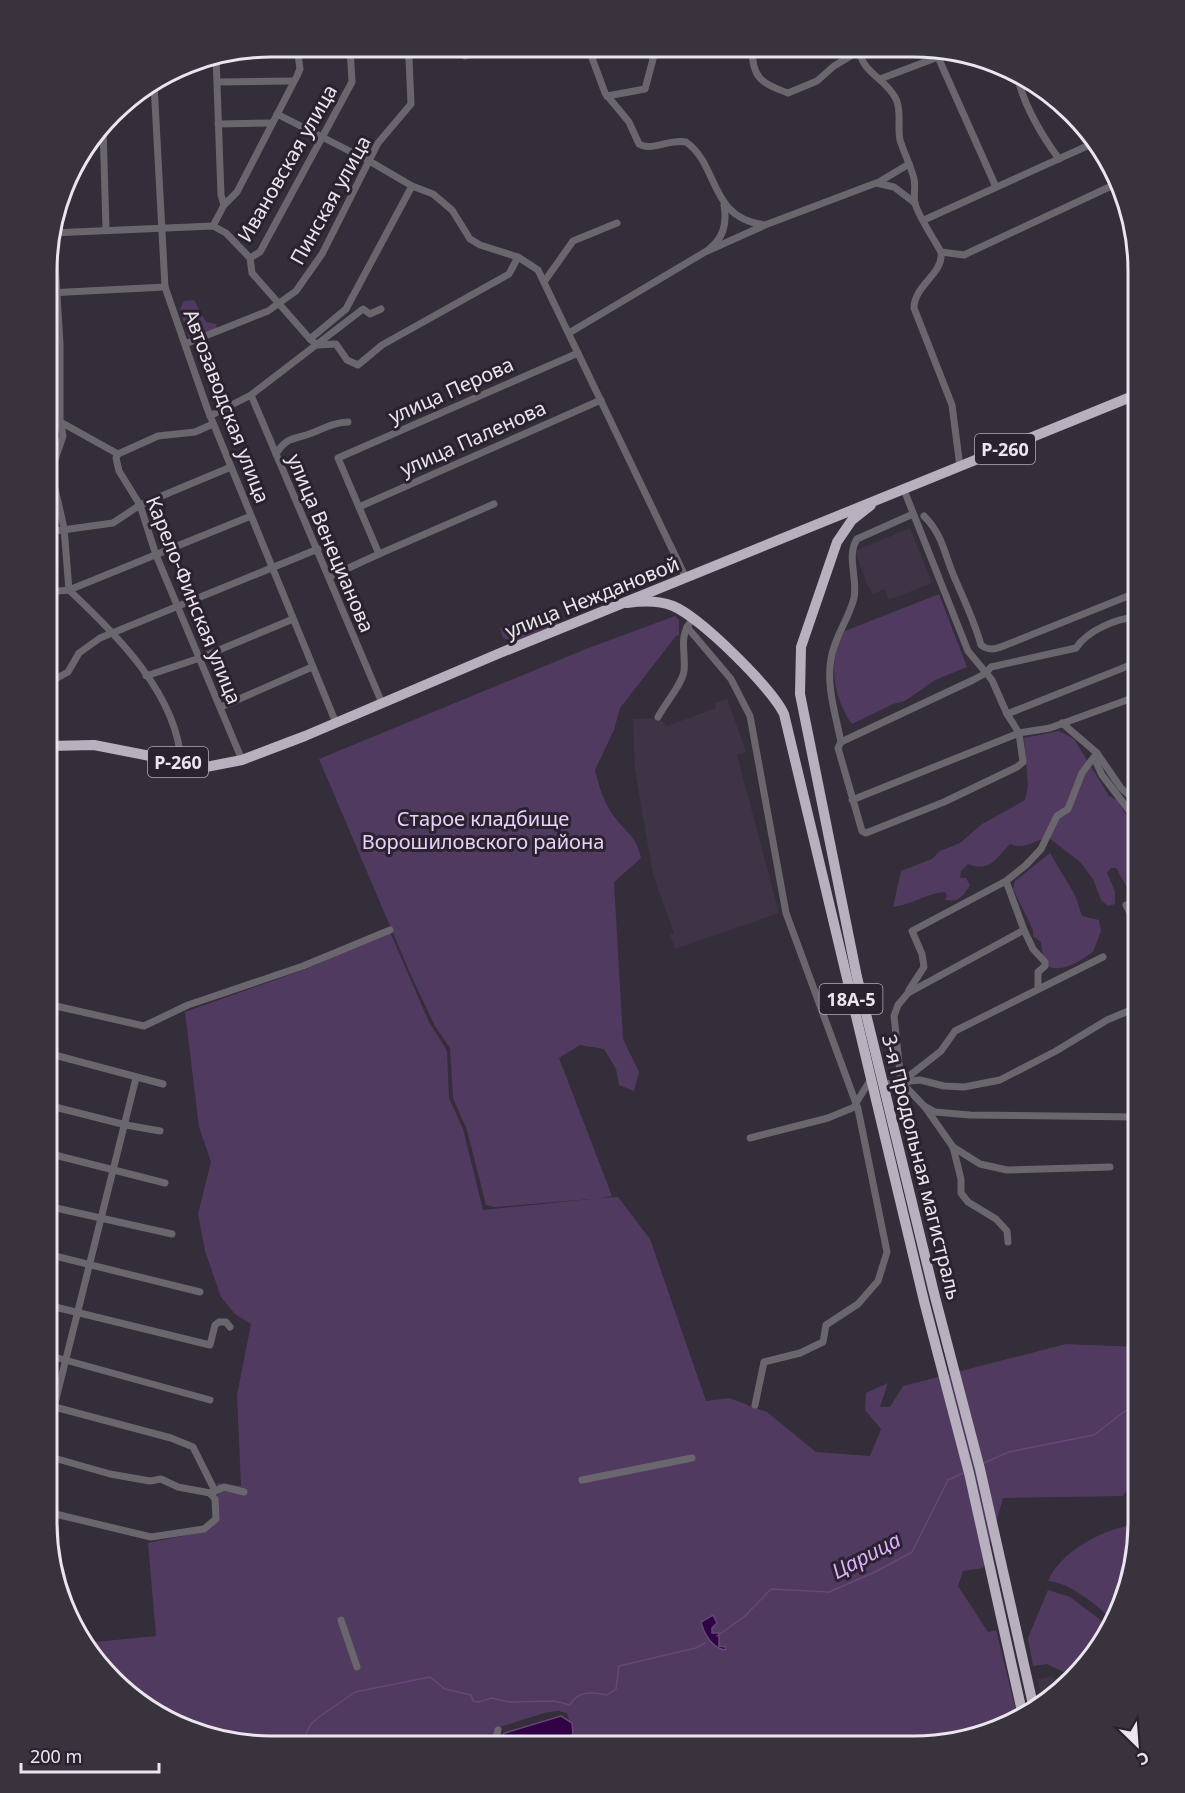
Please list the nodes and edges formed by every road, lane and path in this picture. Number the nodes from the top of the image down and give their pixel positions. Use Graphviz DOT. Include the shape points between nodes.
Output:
graph roads {
  1 [pos="298,57"];
  2 [pos="351,57"];
  3 [pos="408,57"];
  4 [pos="592,57"];
  5 [pos="654,57"];
  6 [pos="752,57"];
  7 [pos="848,57"];
  8 [pos="862,57"];
  9 [pos="935,58"];
  10 [pos="939,59"];
  11 [pos="217,64"];
  12 [pos="880,79"];
  13 [pos="293,81"];
  14 [pos="218,82"];
  15 [pos="1021,86"];
  16 [pos="154,92"];
  17 [pos="607,96"];
  18 [pos="277,114"];
  19 [pos="271,123"];
  20 [pos="218,124"];
  21 [pos="103,138"];
  22 [pos="324,139"];
  23 [pos="1088,146"];
  24 [pos="1059,159"];
  25 [pos="371,162"];
  26 [pos="909,164"];
  27 [pos="893,175"];
  28 [pos="876,183"];
  29 [pos="412,186"];
  30 [pos="1111,186"];
  31 [pos="894,187"];
  32 [pos="996,187"];
  33 [pos="915,203"];
  34 [pos="724,204"];
  35 [pos="224,205"];
  36 [pos="924,220"];
  37 [pos="617,223"];
  38 [pos="765,225"];
  39 [pos="213,226"];
  40 [pos="106,229"];
  41 [pos="160,229"];
  42 [pos="61,231"];
  43 [pos="705,252"];
  44 [pos="941,252"];
  45 [pos="518,257"];
  46 [pos="250,258"];
  47 [pos="544,282"];
  48 [pos="165,286"];
  49 [pos="57,292"];
  50 [pos="279,302"];
  51 [pos="381,309"];
  52 [pos="569,333"];
  53 [pos="310,339"];
  54 [pos="185,344"];
  55 [pos="317,345"];
  56 [pos="578,353"];
  57 [pos="251,395"];
  58 [pos="1128,398"];
  59 [pos="601,400"];
  60 [pos="210,416"];
  61 [pos="57,419"];
  62 [pos="60,420"];
  63 [pos="348,422"];
  64 [pos="213,424"];
  65 [pos="57,454"];
  66 [pos="118,454"];
  67 [pos="276,454"];
  68 [pos="231,467"];
  69 [pos="960,467"];
  70 [pos="904,490"];
  71 [pos="494,504"];
  72 [pos="871,504"];
  73 [pos="140,505"];
  74 [pos="359,507"];
  75 [pos="57,508"];
  76 [pos="913,514"];
  77 [pos="251,516"];
  78 [pos="924,516"];
  79 [pos="829,521"];
  80 [pos="64,528"];
  81 [pos="57,530"];
  82 [pos="837,542"];
  83 [pos="318,549"];
  84 [pos="156,555"];
  85 [pos="379,555"];
  86 [pos="272,569"];
  87 [pos="329,577"];
  88 [pos="686,578"];
  89 [pos="671,584"];
  90 [pos="69,590"];
  91 [pos="57,591"];
  92 [pos="1128,596"];
  93 [pos="627,603"];
  94 [pos="673,606"];
  95 [pos="178,608"];
  96 [pos="1128,618"];
  97 [pos="292,619"];
  98 [pos="690,623"];
  99 [pos="112,633"];
  100 [pos="200,658"];
  101 [pos="1128,666"];
  102 [pos="312,667"];
  103 [pos="986,673"];
  104 [pos="146,676"];
  105 [pos="57,678"];
  106 [pos="800,694"];
  107 [pos="776,699"];
  108 [pos="1128,700"];
  109 [pos="382,703"];
  110 [pos="220,707"];
  111 [pos="1007,714"];
  112 [pos="658,717"];
  113 [pos="336,723"];
  114 [pos="1062,723"];
  115 [pos="806,726"];
  116 [pos="789,730"];
  117 [pos="1019,733"];
  118 [pos="841,742"];
  119 [pos="57,746"];
  120 [pos="1097,753"];
  121 [pos="242,760"];
  122 [pos="181,763"];
  123 [pos="1128,794"];
  124 [pos="852,800"];
  125 [pos="1128,809"];
  126 [pos="1005,881"];
  127 [pos="1126,905"];
  128 [pos="1128,910"];
  129 [pos="390,930"];
  130 [pos="1024,930"];
  131 [pos="1103,957"];
  132 [pos="1038,989"];
  133 [pos="908,993"];
  134 [pos="57,1006"];
  135 [pos="1128,1012"];
  136 [pos="57,1056"];
  137 [pos="136,1078"];
  138 [pos="871,1079"];
  139 [pos="902,1082"];
  140 [pos="163,1084"];
  141 [pos="884,1084"];
  142 [pos="856,1104"];
  143 [pos="925,1107"];
  144 [pos="57,1108"];
  145 [pos="1128,1117"];
  146 [pos="126,1125"];
  147 [pos="160,1131"];
  148 [pos="750,1138"];
  149 [pos="953,1147"];
  150 [pos="57,1156"];
  151 [pos="1110,1167"];
  152 [pos="114,1170"];
  153 [pos="165,1183"];
  154 [pos="57,1208"];
  155 [pos="101,1219"];
  156 [pos="172,1234"];
  157 [pos="1008,1242"];
  158 [pos="57,1256"];
  159 [pos="90,1264"];
  160 [pos="200,1292"];
  161 [pos="929,1299"];
  162 [pos="57,1308"];
  163 [pos="78,1313"];
  164 [pos="230,1327"];
  165 [pos="57,1358"];
  166 [pos="65,1360"];
  167 [pos="57,1385"];
  168 [pos="210,1400"];
  169 [pos="755,1405"];
  170 [pos="57,1408"];
  171 [pos="692,1458"];
  172 [pos="57,1459"];
  173 [pos="582,1480"];
  174 [pos="213,1492"];
  175 [pos="244,1492"];
  176 [pos="57,1515"];
  177 [pos="341,1620"];
  178 [pos="357,1667"];
  179 [pos="1032,1701"];
  180 [pos="1021,1707"];
  181 [pos="498,1730"];
  182 [pos="496,1736"];
  1 -- 13 [label="street" via="300,69"];
  2 -- 22 [label="street, Ивановская улица" via="352,82"];
  3 -- 25 [label="street, Пинская улица" via="411,104 378,143"];
  4 -- 17 [label="street"];
  5 -- 17 [label="street" via="645,89"];
  6 -- 7 [label="street" via="752,66 764,84 788,93 818,81"];
  8 -- 12 [label="street" via="869,72"];
  9 -- 12 [label="street"];
  10 -- 32 [label="street"];
  11 -- 14 [label="street"];
  12 -- 26 [label="street" via="896,98 897,123"];
  13 -- 14 [label="street"];
  13 -- 18 [label="street"];
  14 -- 20 [label="street"];
  15 -- 24 [label="street" via="1031,113"];
  16 -- 41 [label="street, Автозаводская улица"];
  17 -- 34 [label="street" via="643,146 671,140 690,145"];
  18 -- 19 [label="street"];
  18 -- 22 [label="street"];
  19 -- 20 [label="street"];
  19 -- 35 [label="street" via="237,192"];
  20 -- 35 [label="street"];
  21 -- 40 [label="street"];
  22 -- 25 [label="street"];
  22 -- 46 [label="street, Ивановская улица" via="261,252"];
  23 -- 24 [label="street"];
  24 -- 32 [label="street"];
  25 -- 29 [label="street"];
  25 -- 50 [label="street, Пинская улица" via="322,254 296,291"];
  26 -- 27 [label="street"];
  26 -- 33 [label="street"];
  27 -- 28 [label="street"];
  27 -- 31 [label="street"];
  28 -- 31 [label="street"];
  28 -- 38 [label="street"];
  29 -- 45 [label="street" via="433,194 452,210 470,239"];
  29 -- 53 [label="street" via="346,309"];
  30 -- 44 [label="street" via="964,255"];
  31 -- 33 [label="street"];
  32 -- 36 [label="street"];
  33 -- 36 [label="street"];
  34 -- 38 [label="street" via="746,220"];
  34 -- 43 [label="street" via="726,216 721,236"];
  35 -- 39 [label="street"];
  36 -- 44 [label="street"];
  37 -- 47 [label="street" via="573,241"];
  38 -- 43 [label="street"];
  39 -- 41 [label="street"];
  39 -- 46 [label="street" via="226,233"];
  40 -- 41 [label="street"];
  40 -- 42 [label="street"];
  41 -- 48 [label="street, Автозаводская улица"];
  43 -- 52 [label="street"];
  44 -- 69 [label="street" via="939,266 917,292 914,308 952,405"];
  45 -- 47 [label="street" via="538,270"];
  45 -- 55 [label="street" via="509,274 382,345 358,365 347,360 336,344"];
  46 -- 50 [label="street" via="252,273"];
  47 -- 52 [label="street"];
  48 -- 49 [label="street"];
  48 -- 54 [label="street, Автозаводская улица"];
  49 -- 62 [label="street"];
  50 -- 53 [label="street"];
  50 -- 54 [label="street, Пинская улица" via="268,311"];
  51 -- 55 [label="street" via="370,314 363,309"];
  52 -- 56 [label="street"];
  53 -- 55 [label="street"];
  54 -- 60 [label="street, Автозаводская улица"];
  55 -- 57 [label="street"];
  56 -- 59 [label="street"];
  56 -- 74 [label="street, улица Перова" via="338,458"];
  57 -- 60 [label="street"];
  57 -- 67 [label="street, улица Венецианова"];
  58 -- 69 [label="highway, улица Неждановой / Р-260"];
  59 -- 74 [label="street, улица Паленова"];
  59 -- 88 [label="street"];
  60 -- 64 [label="street, Автозаводская улица"];
  61 -- 62 [label="street"];
  62 -- 65 [label="street" via="63,436"];
  62 -- 66 [label="street"];
  63 -- 67 [label="street" via="298,435"];
  64 -- 66 [label="street" via="195,432 158,436"];
  64 -- 68 [label="street, Автозаводская улица"];
  66 -- 73 [label="street, Карело-Финская улица" via="119,471"];
  67 -- 83 [label="street, улица Венецианова"];
  68 -- 73 [label="street"];
  68 -- 77 [label="street, Автозаводская улица"];
  69 -- 70 [label="highway, улица Неждановой / Р-260"];
  70 -- 72 [label="highway, улица Неждановой / Р-260"];
  70 -- 76 [label="street"];
  71 -- 85 [label="street"];
  72 -- 79 [label="highway, улица Неждановой / Р-260"];
  72 -- 82 [label="highway, 3-я Продольная магистраль / 18А-5" via="852,520"];
  73 -- 80 [label="street" via="113,523"];
  73 -- 84 [label="street, Карело-Финская улица"];
  74 -- 85 [label="street"];
  75 -- 80 [label="street"];
  76 -- 103 [label="street" via="968,651"];
  76 -- 118 [label="street" via="857,539 852,548 854,600 831,659 830,687"];
  77 -- 84 [label="street"];
  77 -- 86 [label="street, Автозаводская улица"];
  78 -- 92 [label="street" via="936,527 985,649 1011,643"];
  79 -- 82 [label="highway" via="837,530"];
  79 -- 88 [label="highway, улица Неждановой / Р-260"];
  80 -- 81 [label="street"];
  80 -- 90 [label="street"];
  82 -- 106 [label="highway, 3-я Продольная магистраль / 18А-5" via="801,647"];
  83 -- 86 [label="street"];
  83 -- 87 [label="street, улица Венецианова"];
  84 -- 90 [label="street"];
  84 -- 95 [label="street, Карело-Финская улица"];
  85 -- 87 [label="street"];
  86 -- 95 [label="street"];
  86 -- 97 [label="street, Автозаводская улица"];
  87 -- 109 [label="street, улица Венецианова"];
  88 -- 89 [label="highway, улица Неждановой / Р-260"];
  89 -- 93 [label="highway, улица Неждановой / Р-260"];
  89 -- 94 [label="highway" via="666,594"];
  90 -- 91 [label="street"];
  90 -- 99 [label="street"];
  93 -- 94 [label="highway" via="653,601"];
  93 -- 109 [label="highway, улица Неждановой / Р-260"];
  94 -- 98 [label="highway, 3-я Продольная магистраль / 18А-5"];
  95 -- 99 [label="street"];
  95 -- 100 [label="street, Карело-Финская улица"];
  96 -- 103 [label="street" via="1103,627 1076,648 1006,661"];
  97 -- 100 [label="street"];
  97 -- 102 [label="street, Автозаводская улица"];
  98 -- 107 [label="highway, 3-я Продольная магистраль / 18А-5"];
  98 -- 112 [label="street" via="682,641 684,674"];
  98 -- 142 [label="street" via="731,679 750,716 786,913"];
  99 -- 104 [label="street"];
  99 -- 105 [label="street" via="79,653 68,672"];
  100 -- 104 [label="street"];
  100 -- 110 [label="street, Карело-Финская улица"];
  101 -- 111 [label="street"];
  102 -- 110 [label="street"];
  102 -- 113 [label="street, Автозаводская улица"];
  103 -- 111 [label="street"];
  103 -- 118 [label="street"];
  104 -- 122 [label="street" via="161,699 180,746"];
  106 -- 107 [label="highway" via="790,704"];
  106 -- 115 [label="highway, 3-я Продольная магистраль / 18А-5"];
  107 -- 116 [label="highway, 3-я Продольная магистраль / 18А-5"];
  108 -- 114 [label="street"];
  109 -- 113 [label="highway, улица Неждановой / Р-260"];
  110 -- 121 [label="street, Карело-Финская улица"];
  111 -- 117 [label="street"];
  113 -- 121 [label="highway, улица Неждановой / Р-260"];
  114 -- 117 [label="street"];
  114 -- 120 [label="street"];
  115 -- 116 [label="highway" via="797,709 790,707"];
  115 -- 141 [label="highway, 3-я Продольная магистраль / 18А-5" via="857,977"];
  116 -- 138 [label="highway, 3-я Продольная магистраль / 18А-5"];
  117 -- 124 [label="street"];
  117 -- 124 [label="street" via="1023,762 1017,767 881,828 862,831"];
  118 -- 124 [label="street" via="838,748"];
  119 -- 122 [label="highway, улица Неждановой / Р-260" via="94,745"];
  120 -- 123 [label="street"];
  120 -- 125 [label="street" via="1095,760 1102,775"];
  120 -- 126 [label="street" via="1082,773 1068,809 1057,816 1041,849"];
  121 -- 122 [label="highway, улица Неждановой / Р-260" via="206,767"];
  126 -- 130 [label="street"];
  126 -- 133 [label="street" via="912,931 924,967"];
  127 -- 128 [label="street"];
  129 -- 134 [label="street" via="303,966 188,1005 144,1026"];
  130 -- 132 [label="street" via="1045,962 1038,972"];
  130 -- 133 [label="street"];
  131 -- 132 [label="street"];
  132 -- 139 [label="street" via="955,1030 941,1051"];
  133 -- 139 [label="street" via="894,1016"];
  135 -- 139 [label="street" via="1000,1080 964,1087 920,1080"];
  136 -- 137 [label="street"];
  137 -- 140 [label="street"];
  137 -- 146 [label="street"];
  138 -- 142 [label="street"];
  138 -- 161 [label="highway, 3-я Продольная магистраль / 18А-5"];
  139 -- 141 [label="street"];
  139 -- 143 [label="street"];
  141 -- 161 [label="highway, 3-я Продольная магистраль / 18А-5"];
  142 -- 148 [label="street" via="828,1118"];
  142 -- 169 [label="street" via="887,1252 878,1281 858,1304 826,1325 823,1342 800,1353 764,1362"];
  143 -- 145 [label="street" via="935,1112 970,1115"];
  143 -- 149 [label="street"];
  144 -- 146 [label="street"];
  146 -- 147 [label="street"];
  146 -- 152 [label="street"];
  149 -- 151 [label="street" via="980,1164 1007,1170"];
  149 -- 157 [label="street" via="961,1193 968,1202 996,1219 1007,1232"];
  150 -- 152 [label="street"];
  152 -- 153 [label="street"];
  152 -- 155 [label="street"];
  154 -- 155 [label="street"];
  155 -- 156 [label="street"];
  155 -- 159 [label="street"];
  158 -- 159 [label="street"];
  159 -- 160 [label="street"];
  159 -- 163 [label="street"];
  161 -- 179 [label="highway, 3-я Продольная магистраль / 18А-5" via="980,1469"];
  161 -- 180 [label="highway, 3-я Продольная магистраль / 18А-5"];
  162 -- 163 [label="street"];
  163 -- 164 [label="street" via="210,1345 215,1325 226,1322"];
  163 -- 166 [label="street"];
  165 -- 166 [label="street"];
  166 -- 167 [label="street"];
  166 -- 168 [label="street"];
  170 -- 174 [label="street" via="193,1447"];
  171 -- 173 [label="street"];
  172 -- 174 [label="street" via="110,1474 150,1481 161,1479 178,1487"];
  174 -- 175 [label="street" via="224,1487"];
  174 -- 176 [label="street" via="216,1519 204,1529 151,1538"];
  177 -- 178 [label="street"];
  181 -- 182 [label="street"];
}
